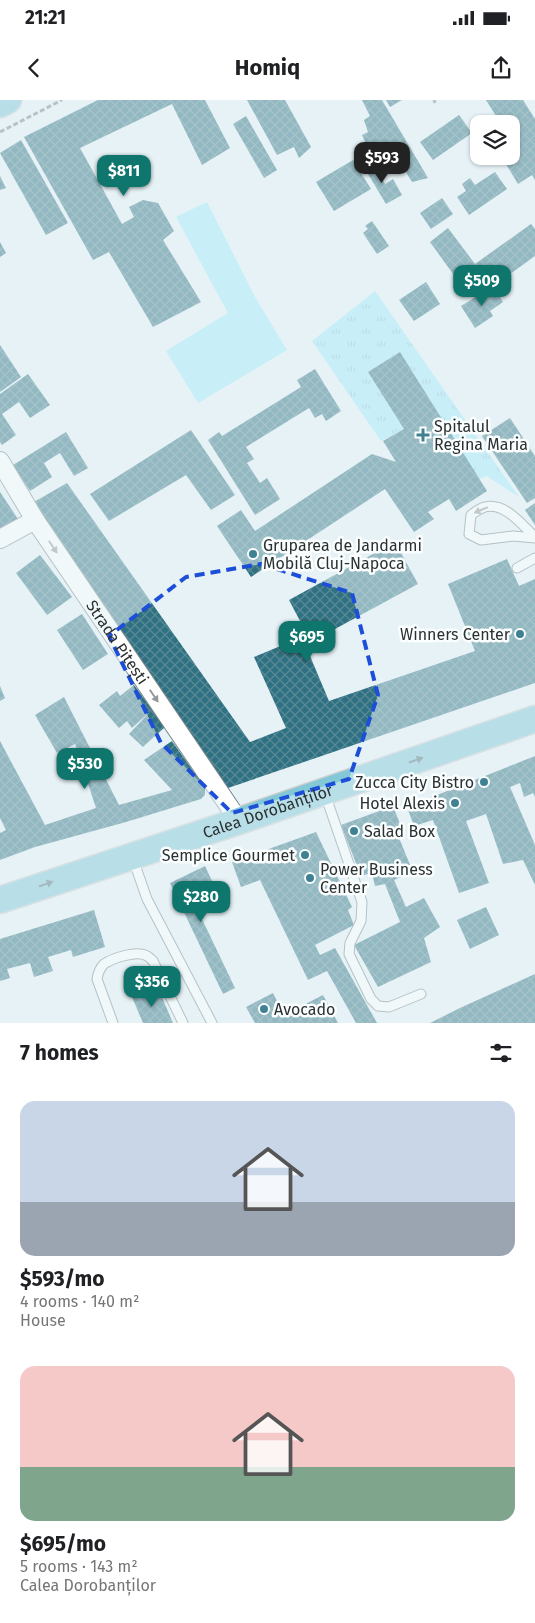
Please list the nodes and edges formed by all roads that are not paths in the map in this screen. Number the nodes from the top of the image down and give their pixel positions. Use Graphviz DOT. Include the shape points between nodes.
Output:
graph roads {
  1 [pos="8,100"];
  2 [pos="0,104"];
  3 [pos="0,461"];
  4 [pos="35,520"];
  5 [pos="535,538"];
  6 [pos="0,539"];
  7 [pos="535,558"];
  8 [pos="517,568"];
  9 [pos="535,719"];
  10 [pos="324,791"];
  11 [pos="239,821"];
  12 [pos="131,856"];
  13 [pos="0,900"];
  14 [pos="420,994"];
  15 [pos="113,1023"];
  16 [pos="183,1023"];
  17 [pos="212,1023"];
  1 -- 2 [label="main road"];
  3 -- 4 [label="street, Strada Pitești"];
  4 -- 6 [label="street"];
  4 -- 11 [label="street, Strada Pitești, one-way"];
  5 -- 5 [label="lane, one-way" via="499,506 484,507 471,515 469,534 481,540 513,536"];
  7 -- 8 [label="lane"];
  10 -- 9 [label="main road, Calea Dorobanților, one-way"];
  10 -- 11 [label="main road, Calea Dorobanților"];
  10 -- 14 [label="lane" via="362,902 361,921 350,943 353,965 378,1006 389,1007"];
  11 -- 12 [label="main road, Calea Dorobanților"];
  13 -- 12 [label="main road, Calea Dorobanților, one-way"];
  12 -- 17 [label="lane" via="147,898"];
  15 -- 16 [label="lane" via="97,979 99,971 104,964 136,953 153,961"];
}
